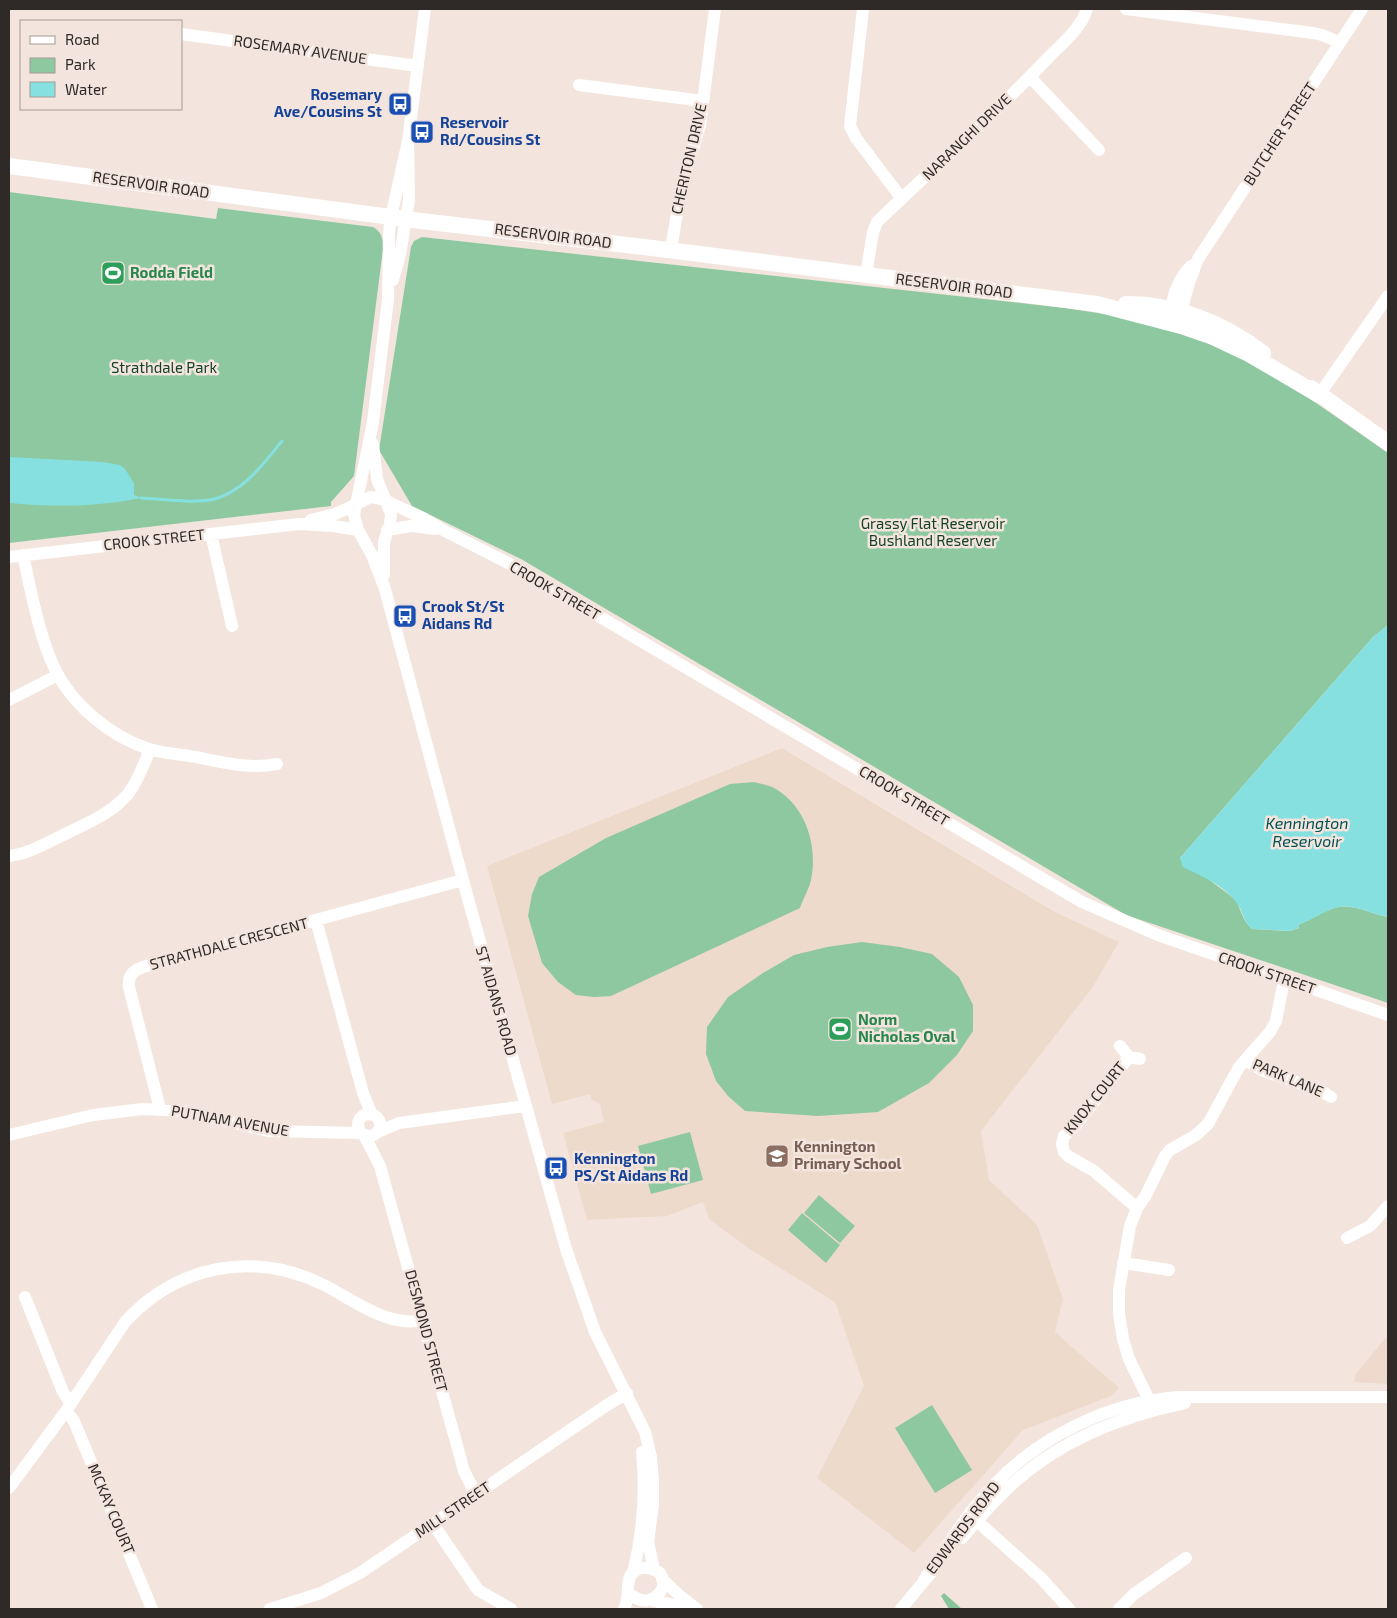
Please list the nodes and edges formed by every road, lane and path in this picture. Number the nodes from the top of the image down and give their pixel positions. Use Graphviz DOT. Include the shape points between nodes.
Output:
graph roads {
  1 [pos="425,9"];
  2 [pos="715,9"];
  3 [pos="863,9"];
  4 [pos="1086,9"];
  5 [pos="1126,9"];
  6 [pos="1362,9"];
  7 [pos="182,34"];
  8 [pos="1340,42"];
  9 [pos="418,66"];
  10 [pos="1030,77"];
  11 [pos="578,85"];
  12 [pos="703,101"];
  13 [pos="1099,150"];
  14 [pos="9,166"];
  15 [pos="902,199"];
  16 [pos="399,218"];
  17 [pos="671,250"];
  18 [pos="866,274"];
  19 [pos="1388,296"];
  20 [pos="1175,315"];
  21 [pos="1319,395"];
  22 [pos="373,422"];
  23 [pos="1388,443"];
  24 [pos="385,500"];
  25 [pos="356,504"];
  26 [pos="299,524"];
  27 [pos="387,530"];
  28 [pos="443,530"];
  29 [pos="359,531"];
  30 [pos="211,534"];
  31 [pos="23,555"];
  32 [pos="9,556"];
  33 [pos="384,590"];
  34 [pos="232,626"];
  35 [pos="58,676"];
  36 [pos="9,700"];
  37 [pos="150,749"];
  38 [pos="277,764"];
  39 [pos="9,856"];
  40 [pos="463,880"];
  41 [pos="316,920"];
  42 [pos="1284,980"];
  43 [pos="1388,1015"];
  44 [pos="1120,1046"];
  45 [pos="1245,1060"];
  46 [pos="1334,1099"];
  47 [pos="526,1106"];
  48 [pos="160,1109"];
  49 [pos="368,1117"];
  50 [pos="399,1123"];
  51 [pos="334,1131"];
  52 [pos="378,1132"];
  53 [pos="9,1134"];
  54 [pos="363,1134"];
  55 [pos="380,1166"];
  56 [pos="1388,1206"];
  57 [pos="1137,1208"];
  58 [pos="1347,1238"];
  59 [pos="1122,1263"];
  60 [pos="1170,1271"];
  61 [pos="25,1297"];
  62 [pos="422,1320"];
  63 [pos="1388,1397"];
  64 [pos="629,1398"];
  65 [pos="1222,1398"];
  66 [pos="1149,1400"];
  67 [pos="68,1408"];
  68 [pos="1049,1455"];
  69 [pos="1005,1475"];
  70 [pos="9,1488"];
  71 [pos="476,1495"];
  72 [pos="977,1521"];
  73 [pos="433,1524"];
  74 [pos="1186,1558"];
  75 [pos="633,1573"];
  76 [pos="658,1574"];
  77 [pos="924,1580"];
  78 [pos="629,1593"];
  79 [pos="648,1605"];
  80 [pos="152,1609"];
  81 [pos="270,1609"];
  82 [pos="511,1609"];
  83 [pos="624,1609"];
  84 [pos="685,1609"];
  85 [pos="697,1609"];
  86 [pos="901,1609"];
  87 [pos="1069,1609"];
  88 [pos="1119,1609"];
  1 -- 9 [label="street"];
  2 -- 12 [label="street, CHERITON DRIVE"];
  3 -- 15 [label="street" via="850,126"];
  4 -- 10 [label="street, NARANGHI DRIVE" via="1073,32"];
  5 -- 8 [label="street" via="1322,35"];
  6 -- 8 [label="street, BUTCHER STREET"];
  7 -- 9 [label="street, ROSEMARY AVENUE"];
  8 -- 20 [label="street, BUTCHER STREET" via="1198,259 1180,279"];
  9 -- 16 [label="street" via="408,141 409,190"];
  10 -- 13 [label="street"];
  10 -- 15 [label="street, NARANGHI DRIVE"];
  11 -- 12 [label="street"];
  12 -- 17 [label="street, CHERITON DRIVE" via="697,138 680,188"];
  14 -- 16 [label="main road, RESERVOIR ROAD"];
  15 -- 18 [label="street, NARANGHI DRIVE" via="875,226"];
  16 -- 17 [label="main road, RESERVOIR ROAD"];
  16 -- 22 [label="street" via="400,255 388,299"];
  17 -- 18 [label="main road, RESERVOIR ROAD"];
  18 -- 20 [label="main road, RESERVOIR ROAD"];
  19 -- 21 [label="street"];
  20 -- 21 [label="main road, RESERVOIR ROAD" via="1196,330 1230,345"];
  21 -- 23 [label="main road, RESERVOIR ROAD"];
  22 -- 24 [label="street" via="374,463"];
  22 -- 25 [label="street"];
  24 -- 25 [label="street" via="371,498"];
  24 -- 27 [label="street" via="391,519"];
  24 -- 28 [label="street, CROOK STREET"];
  25 -- 26 [label="street, CROOK STREET"];
  25 -- 29 [label="street" via="354,521"];
  26 -- 29 [label="street, CROOK STREET"];
  26 -- 30 [label="street, CROOK STREET"];
  27 -- 28 [label="street, CROOK STREET" via="411,526"];
  27 -- 29 [label="street" via="371,536"];
  27 -- 33 [label="street, ST AIDANS ROAD" via="383,552"];
  28 -- 42 [label="street, CROOK STREET" via="514,566 1082,902 1158,936"];
  29 -- 33 [label="street, ST AIDANS ROAD" via="372,555"];
  30 -- 31 [label="street, CROOK STREET"];
  30 -- 34 [label="street"];
  31 -- 32 [label="street, CROOK STREET"];
  31 -- 35 [label="street" via="44,640"];
  33 -- 40 [label="street, ST AIDANS ROAD"];
  35 -- 36 [label="street"];
  35 -- 37 [label="street" via="92,716 121,736"];
  37 -- 38 [label="street" via="247,766"];
  37 -- 39 [label="street" via="129,793 117,805 32,850"];
  40 -- 41 [label="street, STRATHDALE CRESCENT"];
  40 -- 47 [label="street, ST AIDANS ROAD"];
  41 -- 48 [label="street, STRATHDALE CRESCENT" via="143,967 132,973 129,988"];
  41 -- 49 [label="street"];
  42 -- 43 [label="street, CROOK STREET"];
  42 -- 45 [label="street" via="1274,1026"];
  44 -- 57 [label="street, KNOX COURT" via="1135,1058 1075,1126 1056,1139 1068,1156 1094,1172"];
  45 -- 46 [label="street, PARK LANE" via="1264,1071 1320,1090"];
  45 -- 57 [label="street" via="1208,1124 1165,1156"];
  47 -- 50 [label="street"];
  47 -- 64 [label="street, ST AIDANS ROAD" via="556,1217 584,1302 595,1332"];
  48 -- 51 [label="street, PUTNAM AVENUE" via="204,1115 268,1131"];
  48 -- 53 [label="street, PUTNAM AVENUE" via="108,1112"];
  49 -- 50 [label="street"];
  49 -- 51 [label="street, PUTNAM AVENUE"];
  49 -- 52 [label="street" via="380,1123"];
  49 -- 54 [label="street" via="358,1124"];
  50 -- 52 [label="street"];
  51 -- 54 [label="street, PUTNAM AVENUE"];
  52 -- 54 [label="street" via="371,1136"];
  52 -- 55 [label="street, DESMOND STREET"];
  54 -- 55 [label="street, DESMOND STREET"];
  55 -- 62 [label="street, DESMOND STREET"];
  56 -- 58 [label="street" via="1370,1226"];
  57 -- 59 [label="street"];
  59 -- 60 [label="street"];
  59 -- 66 [label="street" via="1119,1302 1123,1339"];
  61 -- 67 [label="street, MCKAY COURT"];
  62 -- 67 [label="street" via="390,1319 310,1279 282,1270 252,1266 210,1270 172,1284 135,1311 115,1335"];
  62 -- 71 [label="street, DESMOND STREET" via="464,1471"];
  63 -- 65 [label="street, EDWARDS ROAD"];
  64 -- 71 [label="street, MILL STREET" via="607,1405"];
  64 -- 75 [label="street, ST AIDANS ROAD" via="639,1436 644,1483 641,1529"];
  64 -- 76 [label="street, ST AIDANS ROAD" via="642,1423 651,1457 654,1495 648,1542"];
  65 -- 66 [label="street, EDWARDS ROAD"];
  65 -- 68 [label="street, EDWARDS ROAD" via="1169,1406 1125,1418"];
  66 -- 69 [label="street, EDWARDS ROAD" via="1113,1410 1068,1430 1042,1445"];
  67 -- 70 [label="street"];
  67 -- 80 [label="street, MCKAY COURT"];
  68 -- 69 [label="street" via="1010,1477"];
  68 -- 72 [label="street, EDWARDS ROAD" via="1012,1484"];
  69 -- 77 [label="street, EDWARDS ROAD" via="975,1508"];
  71 -- 73 [label="street, MILL STREET"];
  72 -- 77 [label="street, EDWARDS ROAD"];
  72 -- 87 [label="street" via="1042,1579"];
  73 -- 81 [label="street, MILL STREET" via="336,1587"];
  73 -- 82 [label="street" via="478,1590"];
  74 -- 88 [label="street" via="1134,1594"];
  75 -- 76 [label="street" via="643,1568"];
  75 -- 78 [label="street" via="628,1583"];
  76 -- 79 [label="street" via="664,1584 661,1594"];
  76 -- 85 [label="street"];
  77 -- 86 [label="street, EDWARDS ROAD"];
  78 -- 79 [label="street" via="638,1602"];
  78 -- 83 [label="street"];
  79 -- 84 [label="street" via="674,1604"];
}
